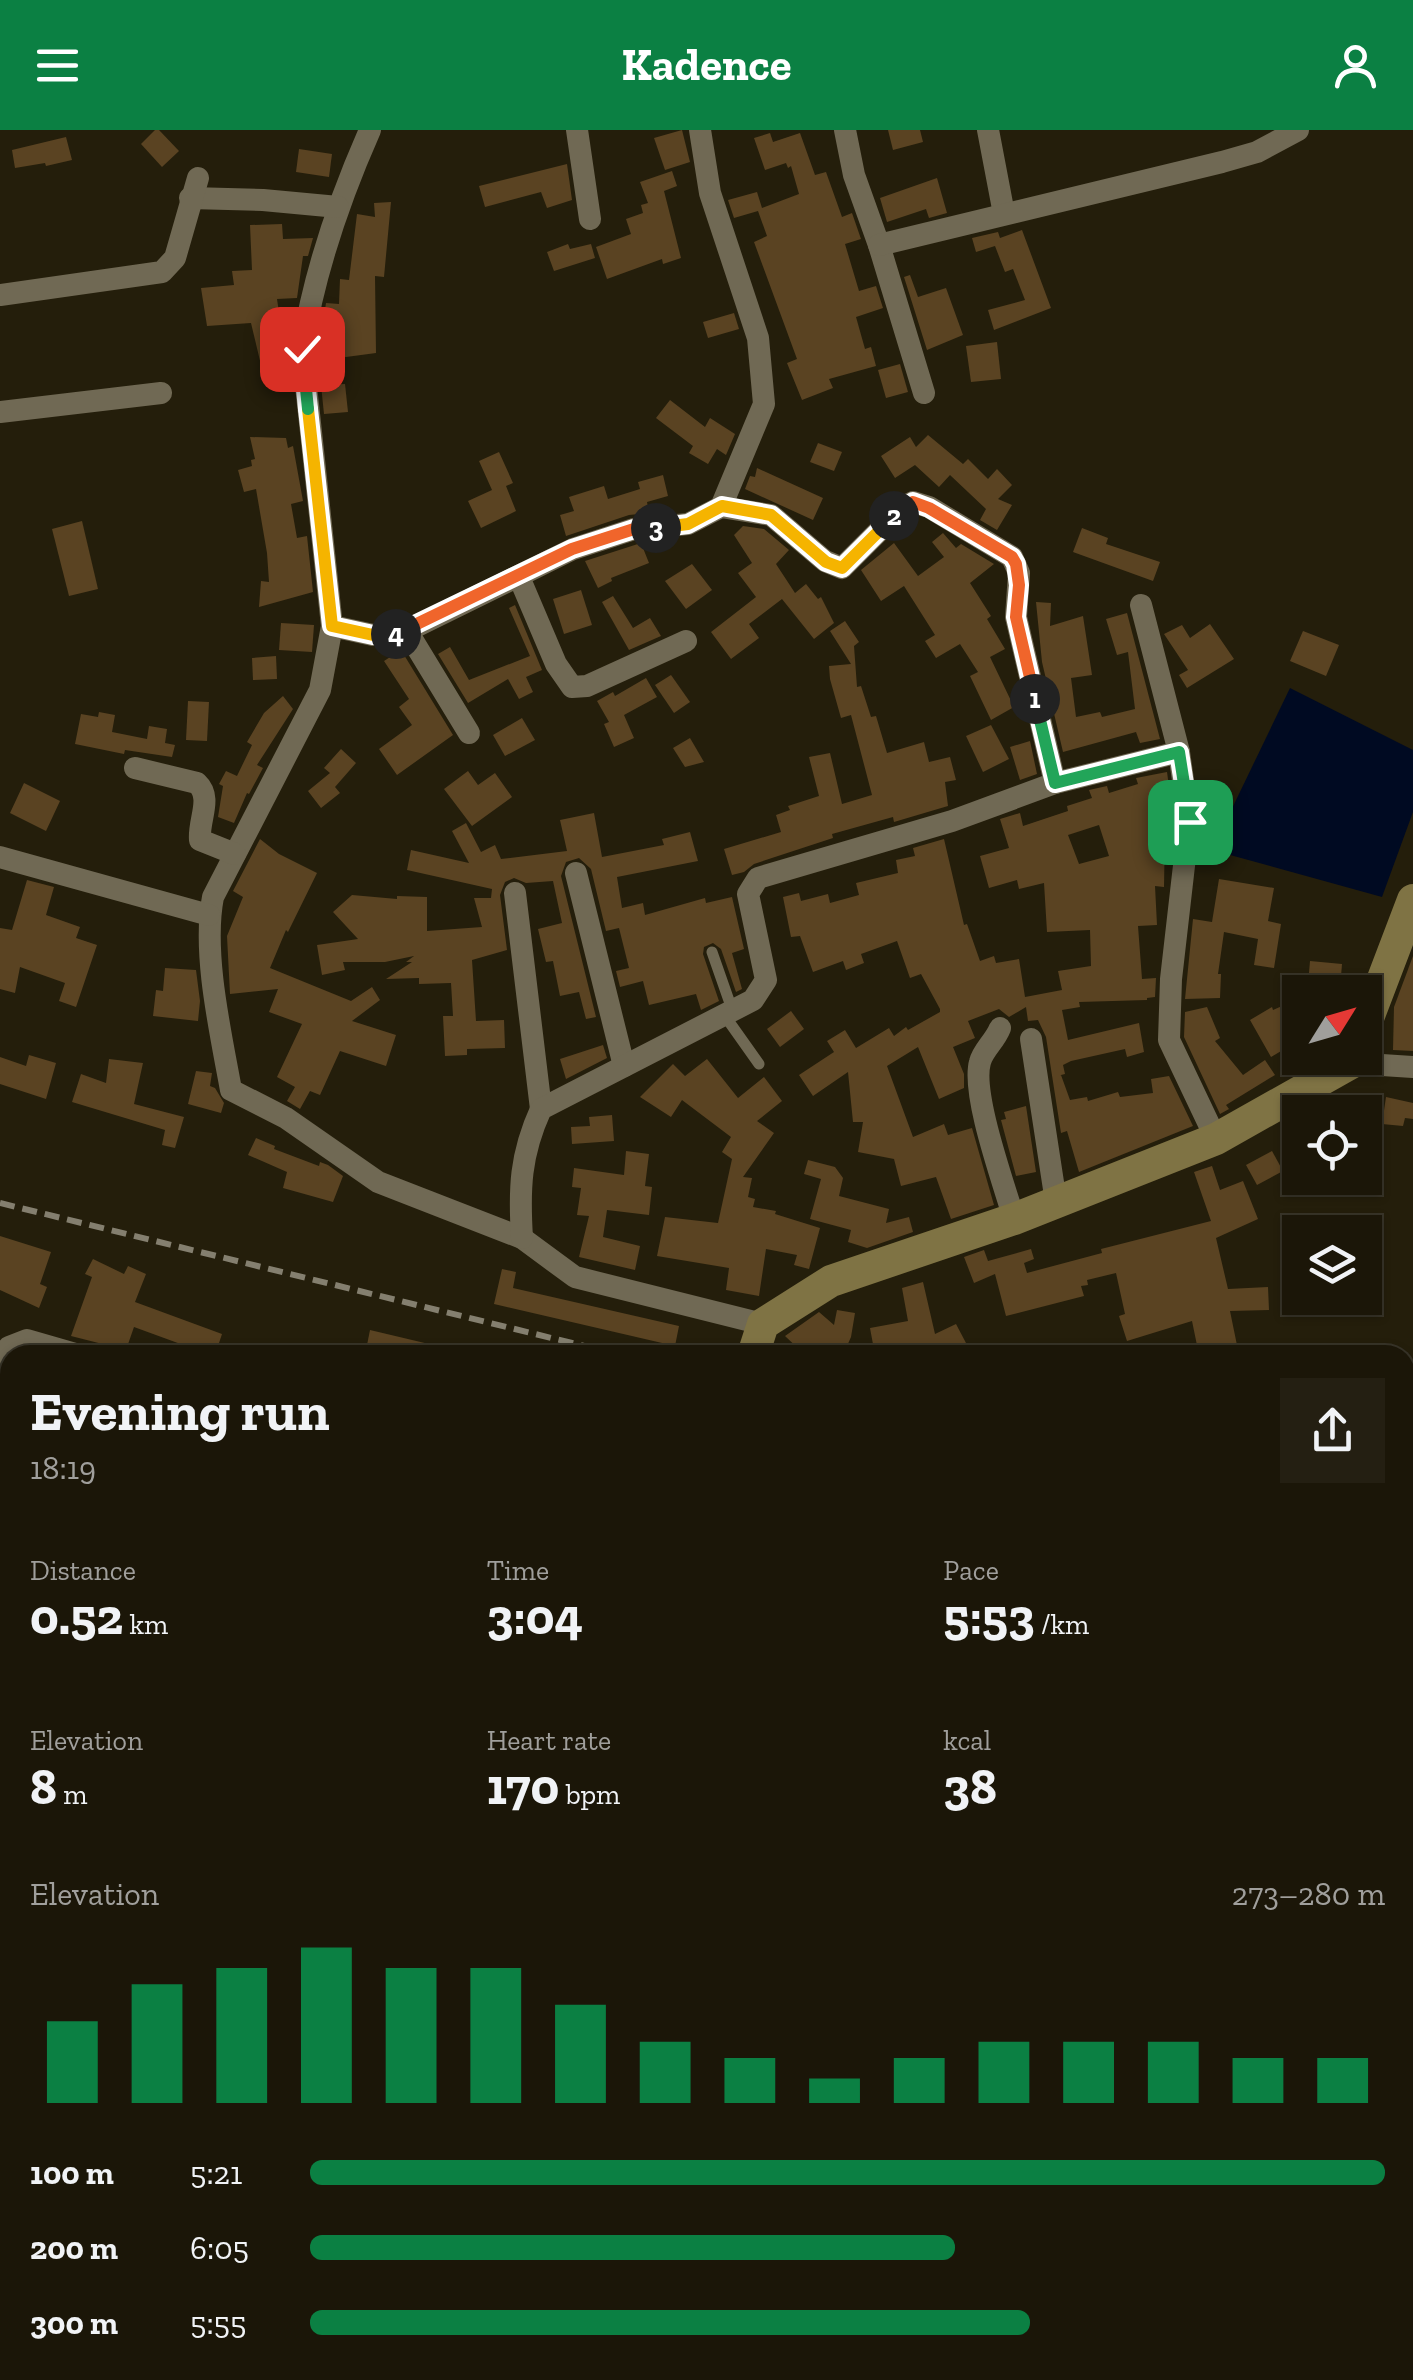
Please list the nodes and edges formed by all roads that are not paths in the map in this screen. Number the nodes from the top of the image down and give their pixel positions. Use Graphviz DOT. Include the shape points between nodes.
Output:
graph roads {
  1 [pos="371,130"];
  2 [pos="578,130"];
  3 [pos="700,130"];
  4 [pos="846,130"];
  5 [pos="988,130"];
  6 [pos="1298,130"];
  7 [pos="338,208"];
  8 [pos="1004,214"];
  9 [pos="590,219"];
  10 [pos="879,245"];
  11 [pos="0,294"];
  12 [pos="160,393"];
  13 [pos="924,393"];
  14 [pos="0,412"];
  15 [pos="722,506"];
  16 [pos="519,577"];
  17 [pos="1142,604"];
  18 [pos="332,626"];
  19 [pos="408,631"];
  20 [pos="686,640"];
  21 [pos="468,733"];
  22 [pos="1179,752"];
  23 [pos="135,768"];
  24 [pos="1055,783"];
  25 [pos="235,854"];
  26 [pos="0,858"];
  27 [pos="576,873"];
  28 [pos="514,893"];
  29 [pos="1413,900"];
  30 [pos="209,915"];
  31 [pos="712,952"];
  32 [pos="1382,981"];
  33 [pos="729,1014"];
  34 [pos="1000,1028"];
  35 [pos="1030,1039"];
  36 [pos="1382,1063"];
  37 [pos="759,1064"];
  38 [pos="624,1066"];
  39 [pos="1413,1067"];
  40 [pos="1326,1075"];
  41 [pos="540,1109"];
  42 [pos="1216,1140"];
  43 [pos="1056,1202"];
  44 [pos="1014,1219"];
  45 [pos="522,1238"];
  46 [pos="758,1340"];
  47 [pos="14,1345"];
  48 [pos="44,1345"];
  1 -- 7 [label="street"];
  2 -- 9 [label="street"];
  3 -- 15 [label="street" via="710,193 758,338 764,404"];
  4 -- 10 [label="street"];
  5 -- 8 [label="street"];
  6 -- 8 [label="street" via="1257,152"];
  7 -- 11 [label="street" via="194,188 175,258 162,272"];
  7 -- 18 [label="street" via="302,349"];
  8 -- 10 [label="street"];
  10 -- 13 [label="street"];
  12 -- 14 [label="street"];
  15 -- 16 [label="street" via="688,524 605,536"];
  15 -- 24 [label="street" via="771,515 835,567 848,564 913,502 1012,557 1016,617"];
  16 -- 19 [label="street"];
  16 -- 20 [label="street" via="572,687"];
  17 -- 22 [label="street"];
  18 -- 19 [label="street" via="373,635"];
  18 -- 25 [label="street" via="320,690"];
  19 -- 21 [label="street"];
  22 -- 24 [label="street"];
  22 -- 42 [label="street" via="1190,822 1169,1040"];
  23 -- 25 [label="street" via="203,787 200,840"];
  24 -- 33 [label="street" via="758,878 748,894 766,980 754,1000"];
  25 -- 30 [label="street"];
  26 -- 30 [label="street"];
  27 -- 38 [label="street"];
  28 -- 41 [label="street"];
  29 -- 32 [label="street"];
  30 -- 45 [label="street" via="231,1090 286,1118 378,1182"];
  31 -- 33 [label="lane"];
  33 -- 37 [label="lane"];
  33 -- 38 [label="street"];
  34 -- 44 [label="street" via="980,1063 980,1097"];
  35 -- 43 [label="street"];
  36 -- 39 [label="street"];
  38 -- 41 [label="street"];
  40 -- 42 [label="street"];
  41 -- 45 [label="street" via="526,1142 519,1190"];
  42 -- 43 [label="street"];
  43 -- 44 [label="street"];
  44 -- 46 [label="street" via="831,1281"];
  45 -- 46 [label="street" via="576,1277"];
  47 -- 48 [label="street"];
}
